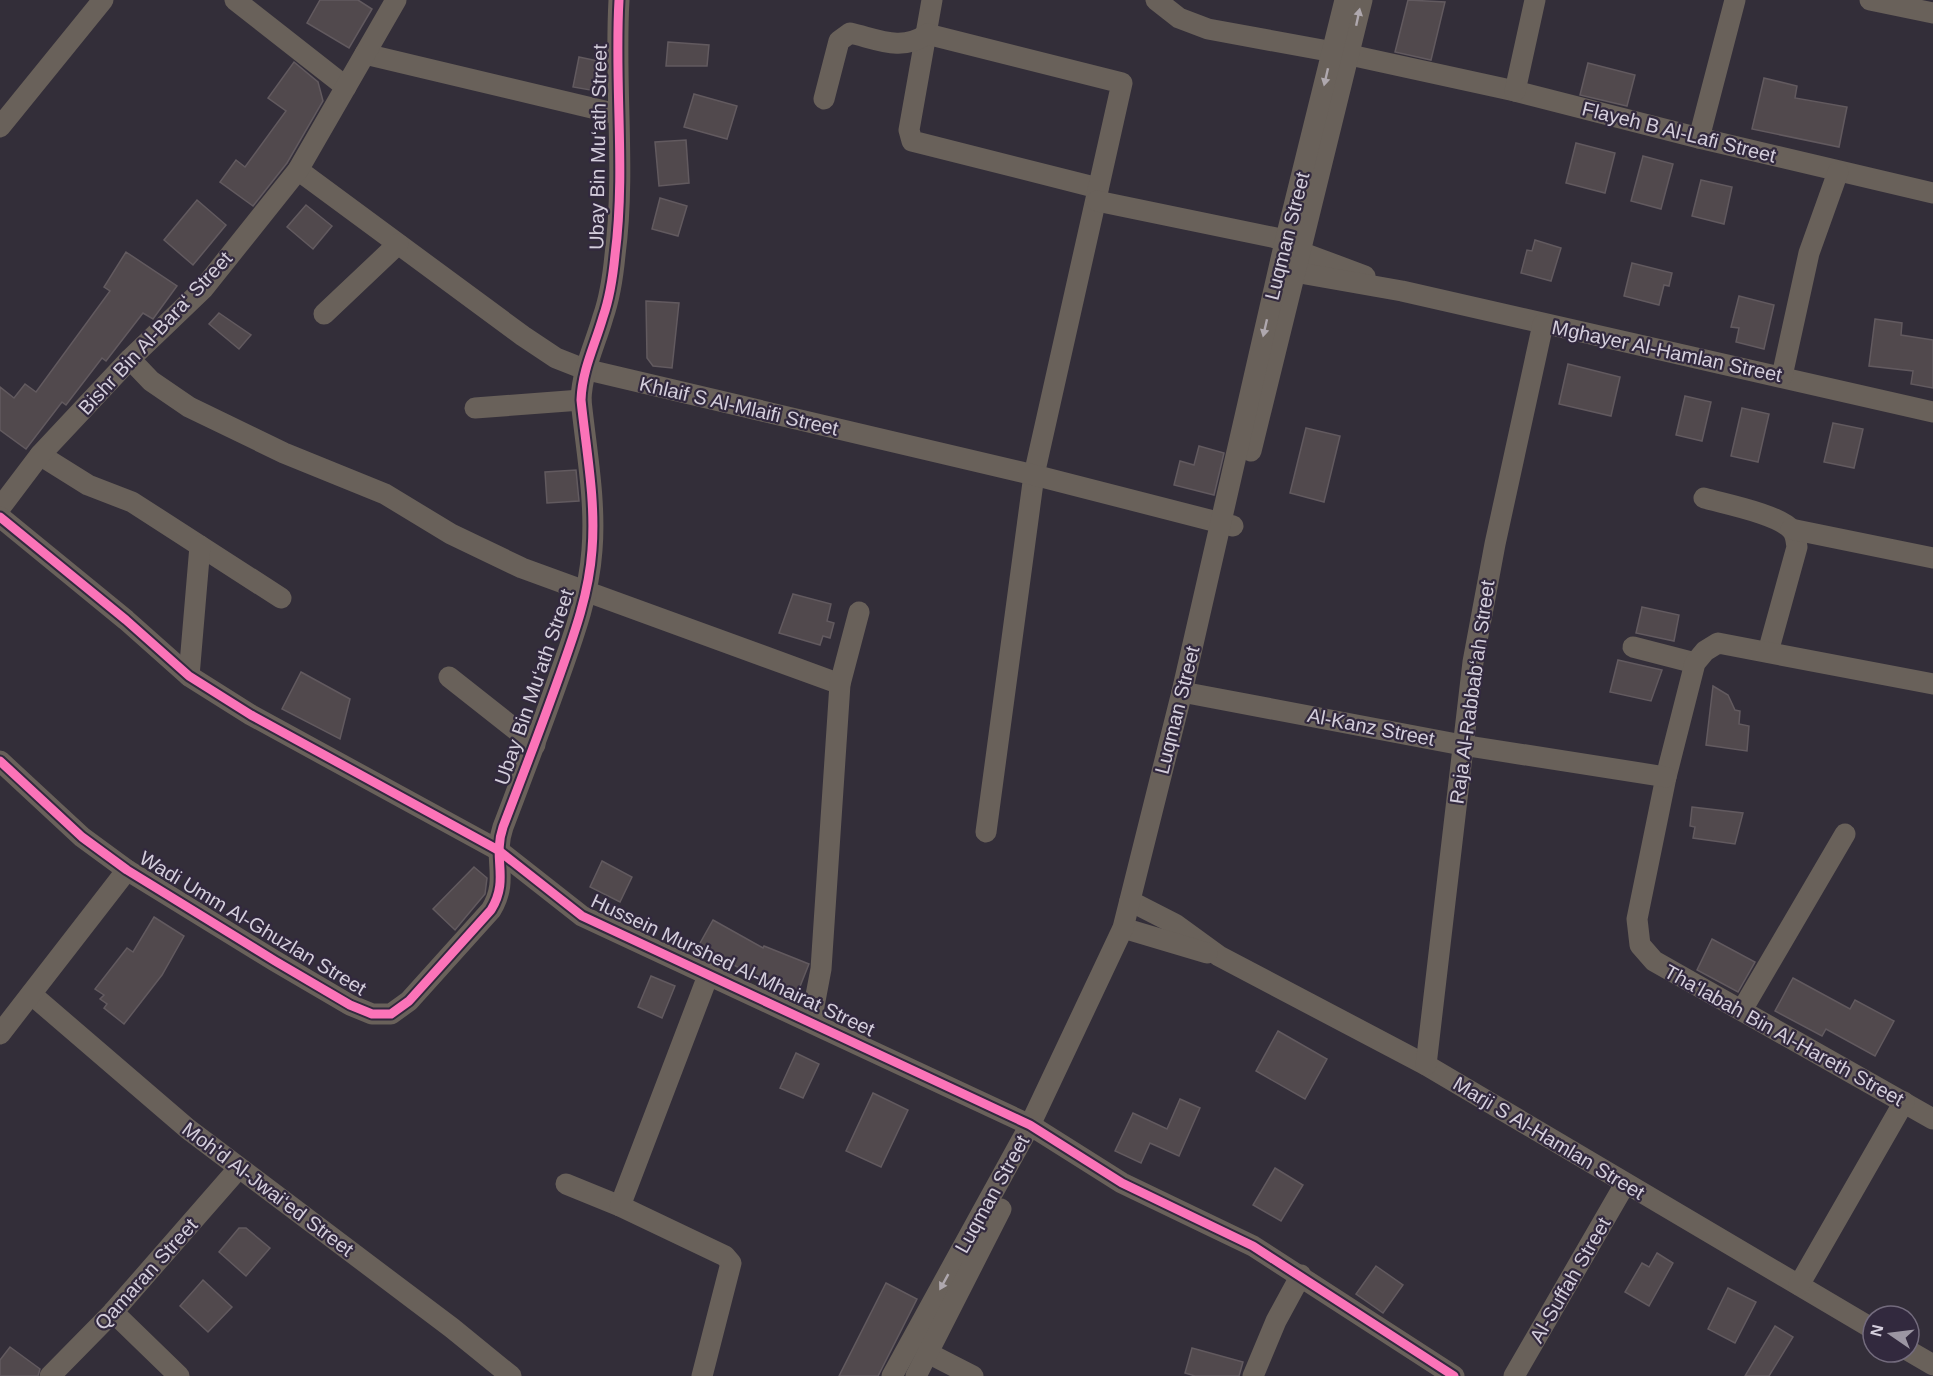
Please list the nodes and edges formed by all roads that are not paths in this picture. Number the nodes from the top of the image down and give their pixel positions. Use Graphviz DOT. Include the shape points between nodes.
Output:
graph roads {
  1 [pos="103,0"];
  2 [pos="235,0"];
  3 [pos="396,0"];
  4 [pos="619,0"];
  5 [pos="932,0"];
  6 [pos="1156,0"];
  7 [pos="1345,0"];
  8 [pos="1362,0"];
  9 [pos="1535,0"];
  10 [pos="1735,0"];
  11 [pos="1870,0"];
  12 [pos="1933,13"];
  13 [pos="927,34"];
  14 [pos="365,54"];
  15 [pos="1341,54"];
  16 [pos="346,87"];
  17 [pos="1515,91"];
  18 [pos="824,99"];
  19 [pos="617,114"];
  20 [pos="0,127"];
  21 [pos="1699,138"];
  22 [pos="298,170"];
  23 [pos="1838,172"];
  24 [pos="1933,194"];
  25 [pos="1097,195"];
  26 [pos="398,244"];
  27 [pos="1290,246"];
  28 [pos="1287,271"];
  29 [pos="1402,291"];
  30 [pos="324,314"];
  31 [pos="1543,324"];
  32 [pos="130,359"];
  33 [pos="584,369"];
  34 [pos="1782,376"];
  35 [pos="580,400"];
  36 [pos="475,408"];
  37 [pos="1933,412"];
  38 [pos="40,455"];
  39 [pos="1034,475"];
  40 [pos="1704,498"];
  41 [pos="0,508"];
  42 [pos="0,517"];
  43 [pos="1226,524"];
  44 [pos="1791,529"];
  45 [pos="200,546"];
  46 [pos="1933,558"];
  47 [pos="587,590"];
  48 [pos="281,598"];
  49 [pos="859,612"];
  50 [pos="1633,647"];
  51 [pos="1768,652"];
  52 [pos="1695,663"];
  53 [pos="189,676"];
  54 [pos="449,677"];
  55 [pos="840,684"];
  56 [pos="1933,684"];
  57 [pos="1189,693"];
  58 [pos="535,745"];
  59 [pos="1462,745"];
  60 [pos="0,761"];
  61 [pos="1666,777"];
  62 [pos="986,832"];
  63 [pos="1845,834"];
  64 [pos="498,850"];
  65 [pos="127,870"];
  66 [pos="1135,904"];
  67 [pos="1128,930"];
  68 [pos="1219,956"];
  69 [pos="709,973"];
  70 [pos="31,994"];
  71 [pos="1742,1010"];
  72 [pos="811,1022"];
  73 [pos="0,1034"];
  74 [pos="1426,1065"];
  75 [pos="1904,1102"];
  76 [pos="1933,1119"];
  77 [pos="1036,1129"];
  78 [pos="238,1169"];
  79 [pos="566,1184"];
  80 [pos="1625,1184"];
  81 [pos="620,1206"];
  82 [pos="1300,1275"];
  83 [pos="1799,1285"];
  84 [pos="113,1312"];
  85 [pos="1861,1322"];
  86 [pos="928,1353"];
  87 [pos="50,1376"];
  88 [pos="179,1376"];
  89 [pos="511,1376"];
  90 [pos="702,1376"];
  91 [pos="892,1376"];
  92 [pos="916,1376"];
  93 [pos="973,1376"];
  94 [pos="1253,1376"];
  95 [pos="1454,1376"];
  96 [pos="1514,1376"];
  1 -- 20 [label="street"];
  2 -- 16 [label="street"];
  3 -- 14 [label="street, Bishr Bin Al-Bara‘ Street"];
  4 -- 19 [label="street, Ubay Bin Mu‘ath Street"];
  5 -- 13 [label="street"];
  6 -- 15 [label="street, Flayeh B Al-Lafi Street" via="1179,18 1208,29"];
  7 -- 15 [label="street, Luqman Street"];
  15 -- 8 [label="street, Luqman Street, one-way"];
  9 -- 17 [label="street"];
  10 -- 21 [label="street"];
  11 -- 12 [label="street"];
  13 -- 18 [label="street" via="915,43 900,45 850,33 839,40"];
  13 -- 25 [label="street, Mghayer Al-Hamlan Street" via="909,130 912,141"];
  13 -- 25 [label="street" via="1122,83"];
  14 -- 16 [label="street, Bishr Bin Al-Bara‘ Street"];
  14 -- 19 [label="street"];
  15 -- 17 [label="street, Flayeh B Al-Lafi Street"];
  15 -- 27 [label="street, Luqman Street"];
  16 -- 22 [label="street, Bishr Bin Al-Bara‘ Street"];
  17 -- 21 [label="street, Flayeh B Al-Lafi Street"];
  19 -- 33 [label="street, Ubay Bin Mu‘ath Street" via="616,252 604,316"];
  21 -- 23 [label="street, Flayeh B Al-Lafi Street"];
  22 -- 26 [label="street, Khlaif S Al-Mlaifi Street"];
  22 -- 32 [label="street, Bishr Bin Al-Bara‘ Street" via="203,289"];
  23 -- 24 [label="street, Flayeh B Al-Lafi Street"];
  23 -- 34 [label="street" via="1809,253"];
  25 -- 27 [label="street, Mghayer Al-Hamlan Street"];
  25 -- 39 [label="street"];
  26 -- 30 [label="street"];
  26 -- 33 [label="street, Khlaif S Al-Mlaifi Street" via="523,336 556,358"];
  27 -- 28 [label="street, Luqman Street"];
  27 -- 29 [label="street, Mghayer Al-Hamlan Street"];
  28 -- 29 [label="street, Mghayer Al-Hamlan Street"];
  28 -- 43 [label="street, Luqman Street"];
  29 -- 31 [label="street, Mghayer Al-Hamlan Street"];
  31 -- 34 [label="street, Mghayer Al-Hamlan Street"];
  31 -- 59 [label="street, Raja Al-Rabbab‘ah Street" via="1495,544"];
  32 -- 38 [label="street, Bishr Bin Al-Bara‘ Street"];
  32 -- 47 [label="street" via="151,381 189,407 284,453 384,494 451,534 522,568"];
  33 -- 35 [label="street, Ubay Bin Mu‘ath Street"];
  33 -- 39 [label="street, Khlaif S Al-Mlaifi Street"];
  34 -- 37 [label="street, Mghayer Al-Hamlan Street"];
  35 -- 36 [label="street"];
  35 -- 47 [label="street, Ubay Bin Mu‘ath Street" via="592,501"];
  38 -- 41 [label="street, Bishr Bin Al-Bara‘ Street"];
  38 -- 45 [label="street" via="88,485 132,502"];
  39 -- 43 [label="street, Khlaif S Al-Mlaifi Street"];
  39 -- 62 [label="street"];
  40 -- 44 [label="street" via="1780,521"];
  42 -- 53 [label="street, Hussein Murshed Al-Mhairat Street"];
  43 -- 57 [label="street, Luqman Street"];
  44 -- 46 [label="street"];
  44 -- 51 [label="street" via="1797,547"];
  45 -- 48 [label="street"];
  45 -- 53 [label="street"];
  47 -- 55 [label="street"];
  47 -- 58 [label="street, Ubay Bin Mu‘ath Street"];
  49 -- 55 [label="street"];
  50 -- 52 [label="street"];
  51 -- 52 [label="street" via="1718,643"];
  51 -- 56 [label="street"];
  52 -- 61 [label="street"];
  53 -- 64 [label="street, Hussein Murshed Al-Mhairat Street" via="251,715"];
  54 -- 58 [label="street"];
  55 -- 72 [label="street" via="821,969"];
  57 -- 59 [label="street, Al-Kanz Street"];
  57 -- 66 [label="street, Luqman Street"];
  58 -- 64 [label="street, Ubay Bin Mu‘ath Street"];
  59 -- 61 [label="street, Al-Kanz Street"];
  59 -- 74 [label="street, Raja Al-Rabbab‘ah Street"];
  60 -- 65 [label="street, Wadi Umm Al-Ghuzlan Street" via="82,837"];
  61 -- 71 [label="street, Tha‘labah Bin Al-Hareth Street" via="1637,920 1640,945 1654,961"];
  63 -- 71 [label="street"];
  64 -- 65 [label="street, Wadi Umm Al-Ghuzlan Street" via="502,882 498,898 409,1001 391,1014 372,1014 350,1005"];
  64 -- 69 [label="street, Hussein Murshed Al-Mhairat Street" via="582,916"];
  65 -- 70 [label="street"];
  66 -- 67 [label="street, Luqman Street"];
  66 -- 68 [label="street, Marji S Al-Hamlan Street" via="1175,924"];
  67 -- 68 [label="street, Marji S Al-Hamlan Street"];
  67 -- 77 [label="street, Luqman Street"];
  68 -- 74 [label="street, Marji S Al-Hamlan Street"];
  69 -- 72 [label="street, Hussein Murshed Al-Mhairat Street"];
  69 -- 81 [label="street"];
  70 -- 73 [label="street"];
  70 -- 78 [label="street, Moh'd Al-Jwai‘ed Street"];
  71 -- 75 [label="street, Tha‘labah Bin Al-Hareth Street"];
  72 -- 77 [label="street, Hussein Murshed Al-Mhairat Street"];
  74 -- 80 [label="street, Marji S Al-Hamlan Street"];
  75 -- 76 [label="street, Tha‘labah Bin Al-Hareth Street"];
  75 -- 83 [label="street"];
  77 -- 82 [label="street, Hussein Murshed Al-Mhairat Street" via="1122,1183 1252,1246"];
  77 -- 86 [label="street, Luqman Street"];
  77 -- 91 [label="street, Luqman Street, one-way"];
  78 -- 84 [label="street, Qamaran Street"];
  78 -- 89 [label="street, Moh'd Al-Jwai‘ed Street"];
  79 -- 81 [label="street"];
  80 -- 83 [label="street, Marji S Al-Hamlan Street"];
  80 -- 96 [label="street, Al-Suffah Street"];
  81 -- 90 [label="street" via="725,1256 731,1263"];
  82 -- 94 [label="street"];
  82 -- 95 [label="street, Hussein Murshed Al-Mhairat Street"];
  83 -- 85 [label="street, Marji S Al-Hamlan Street"];
  84 -- 87 [label="street, Qamaran Street"];
  84 -- 88 [label="street"];
  86 -- 92 [label="street, Luqman Street"];
  86 -- 93 [label="street"];
}
